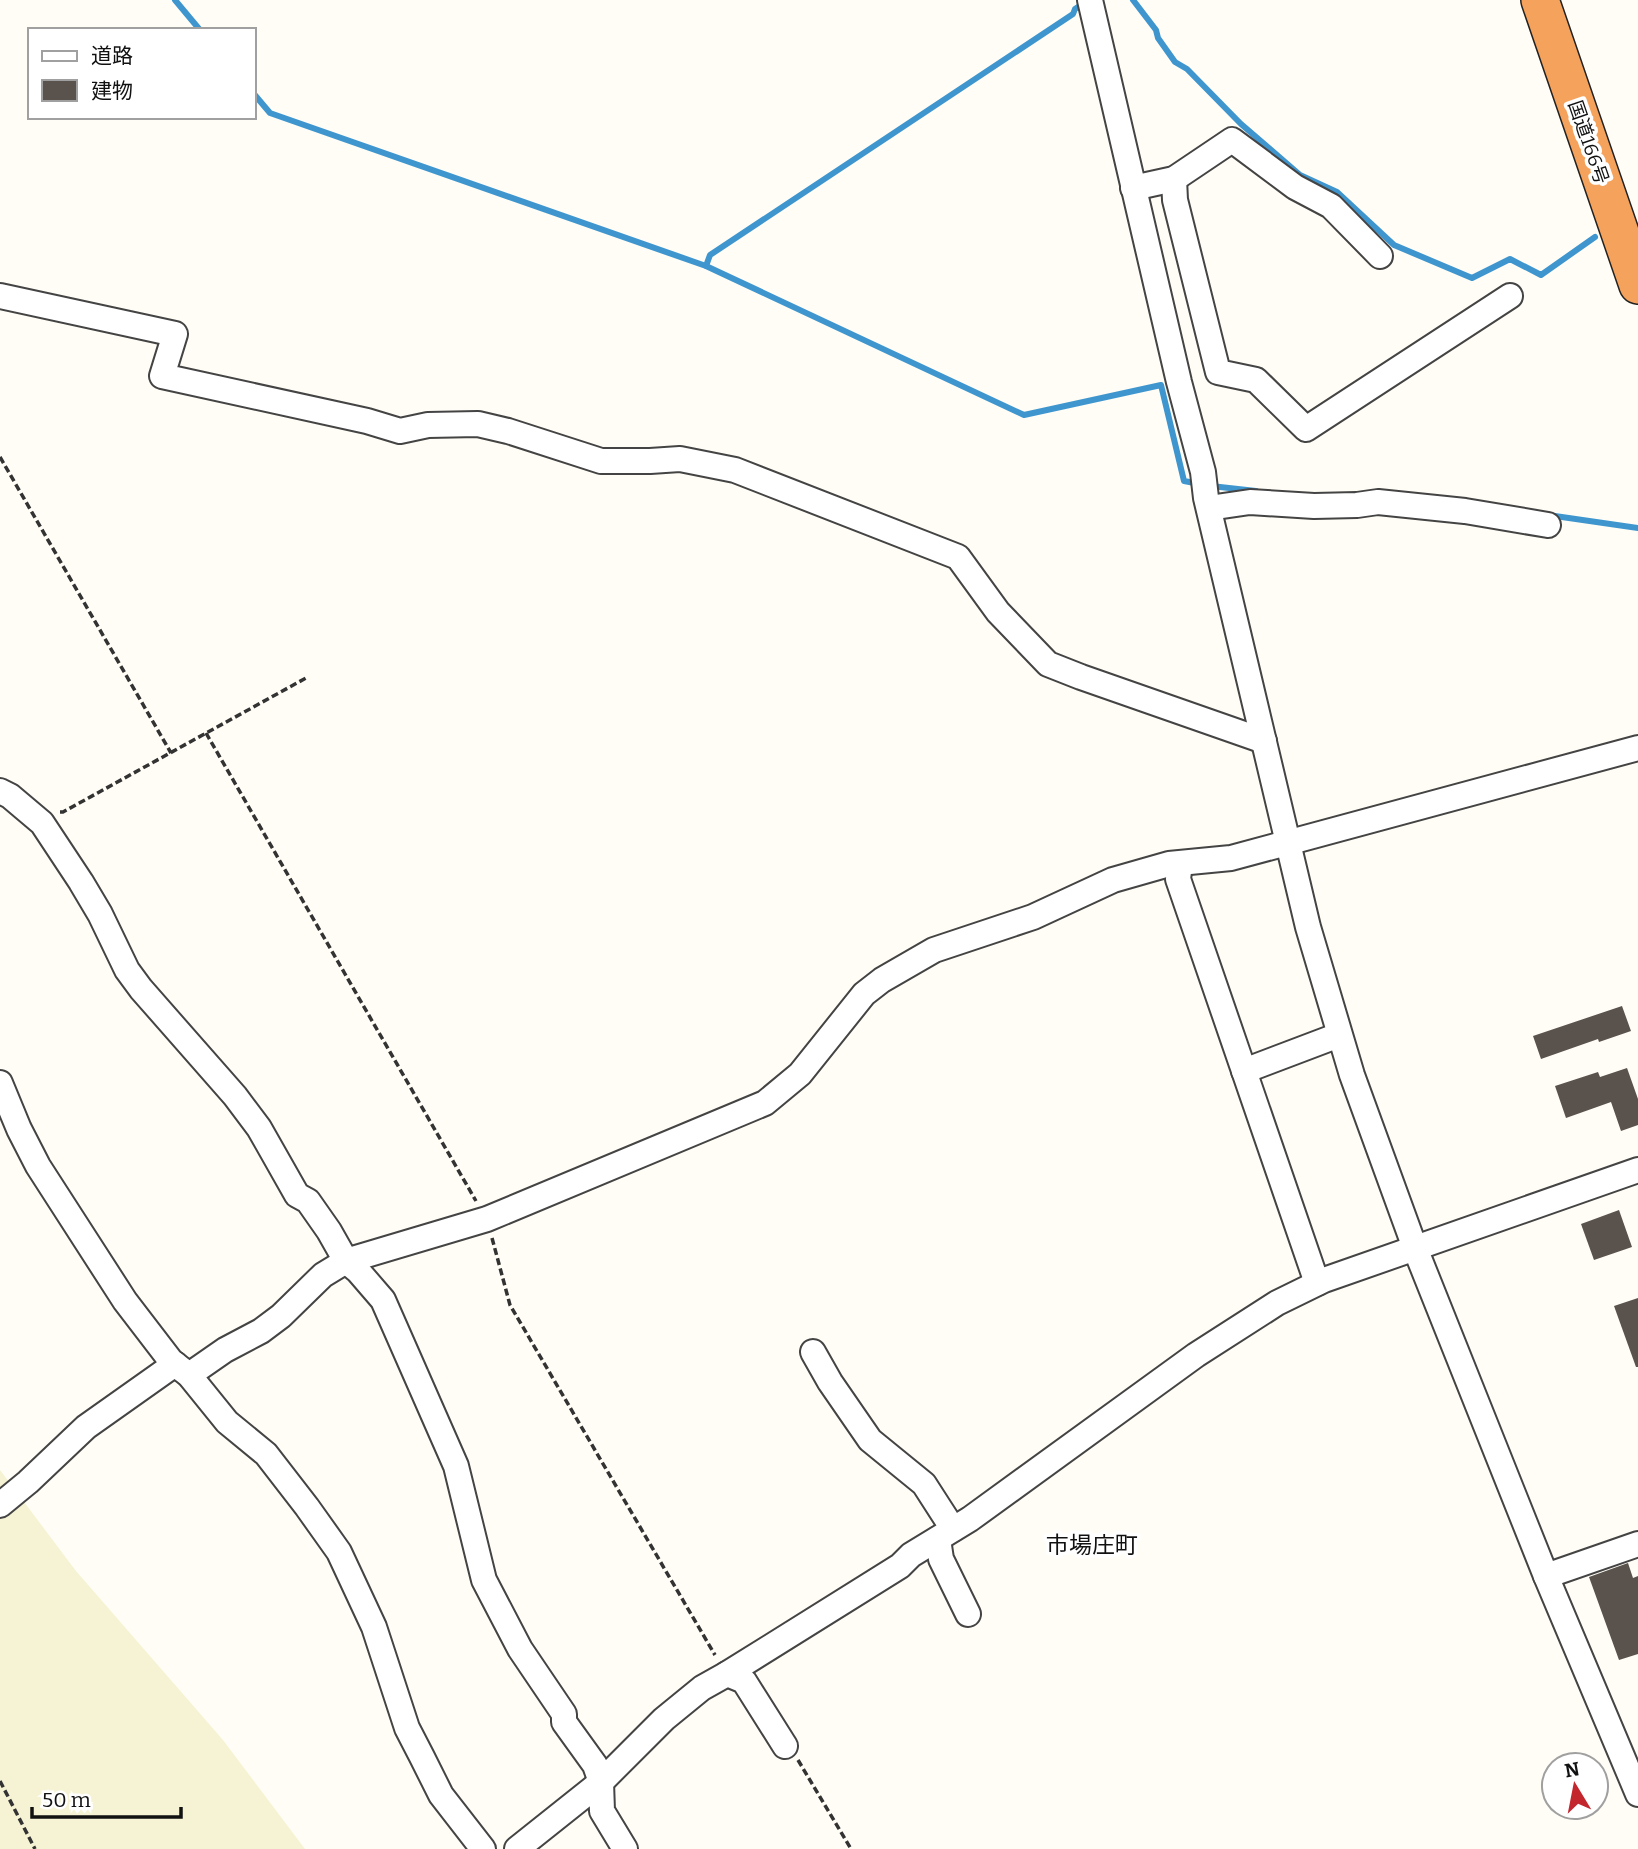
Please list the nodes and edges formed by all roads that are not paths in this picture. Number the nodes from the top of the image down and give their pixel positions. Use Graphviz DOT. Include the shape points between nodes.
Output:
graph roads {
  1 [pos="1540,0"];
  2 [pos="1091,6"];
  3 [pos="1174,180"];
  4 [pos="1133,188"];
  5 [pos="1380,256"];
  6 [pos="1638,285"];
  7 [pos="0,296"];
  8 [pos="1510,296"];
  9 [pos="1208,503"];
  10 [pos="1548,525"];
  11 [pos="1264,741"];
  12 [pos="1638,748"];
  13 [pos="0,791"];
  14 [pos="1288,842"];
  15 [pos="1180,864"];
  16 [pos="1339,1035"];
  17 [pos="1244,1071"];
  18 [pos="0,1083"];
  19 [pos="1638,1170"];
  20 [pos="1415,1248"];
  21 [pos="346,1261"];
  22 [pos="1317,1283"];
  23 [pos="813,1352"];
  24 [pos="182,1370"];
  25 [pos="0,1505"];
  26 [pos="945,1534"];
  27 [pos="1638,1544"];
  28 [pos="1546,1576"];
  29 [pos="968,1614"];
  30 [pos="727,1674"];
  31 [pos="785,1746"];
  32 [pos="601,1782"];
  33 [pos="1638,1794"];
  34 [pos="483,1849"];
  35 [pos="517,1849"];
  36 [pos="625,1849"];
  1 -- 6 [label="highway, 国道166号"];
  2 -- 4 [label="street"];
  3 -- 4 [label="street"];
  3 -- 5 [label="street" via="1232,140 1295,187 1331,206"];
  3 -- 8 [label="street" via="1218,372 1256,380 1306,429"];
  4 -- 9 [label="street"];
  7 -- 11 [label="street" via="175,334 162,376 400,431 478,424 601,461 680,459 735,470 958,557 998,612 1048,664"];
  9 -- 10 [label="street" via="1314,506 1377,502"];
  9 -- 11 [label="street"];
  11 -- 14 [label="street"];
  12 -- 14 [label="street"];
  13 -- 21 [label="street" via="42,823 141,989 236,1096 296,1195 308,1201"];
  14 -- 15 [label="street" via="1231,858"];
  14 -- 16 [label="street"];
  15 -- 17 [label="street" via="1178,879"];
  15 -- 21 [label="street" via="1113,880 1033,918 934,950 864,993 800,1074 765,1103 488,1224"];
  16 -- 17 [label="street"];
  16 -- 20 [label="street"];
  17 -- 22 [label="street"];
  18 -- 24 [label="street" via="38,1166 125,1301"];
  19 -- 20 [label="street"];
  20 -- 22 [label="street"];
  20 -- 28 [label="street"];
  21 -- 24 [label="street" via="323,1275 261,1331"];
  21 -- 32 [label="street" via="383,1300 456,1466 484,1580"];
  22 -- 26 [label="street" via="1196,1355"];
  23 -- 26 [label="street" via="870,1440 924,1484"];
  24 -- 25 [label="street" via="86,1427"];
  24 -- 34 [label="street" via="227,1422 266,1454 339,1552 374,1627 407,1728 442,1795"];
  26 -- 29 [label="street" via="942,1559"];
  26 -- 30 [label="street"];
  27 -- 28 [label="street"];
  28 -- 33 [label="street"];
  30 -- 31 [label="street" via="744,1681"];
  30 -- 32 [label="street" via="664,1719"];
  32 -- 35 [label="street"];
  32 -- 36 [label="street" via="603,1811"];
}
